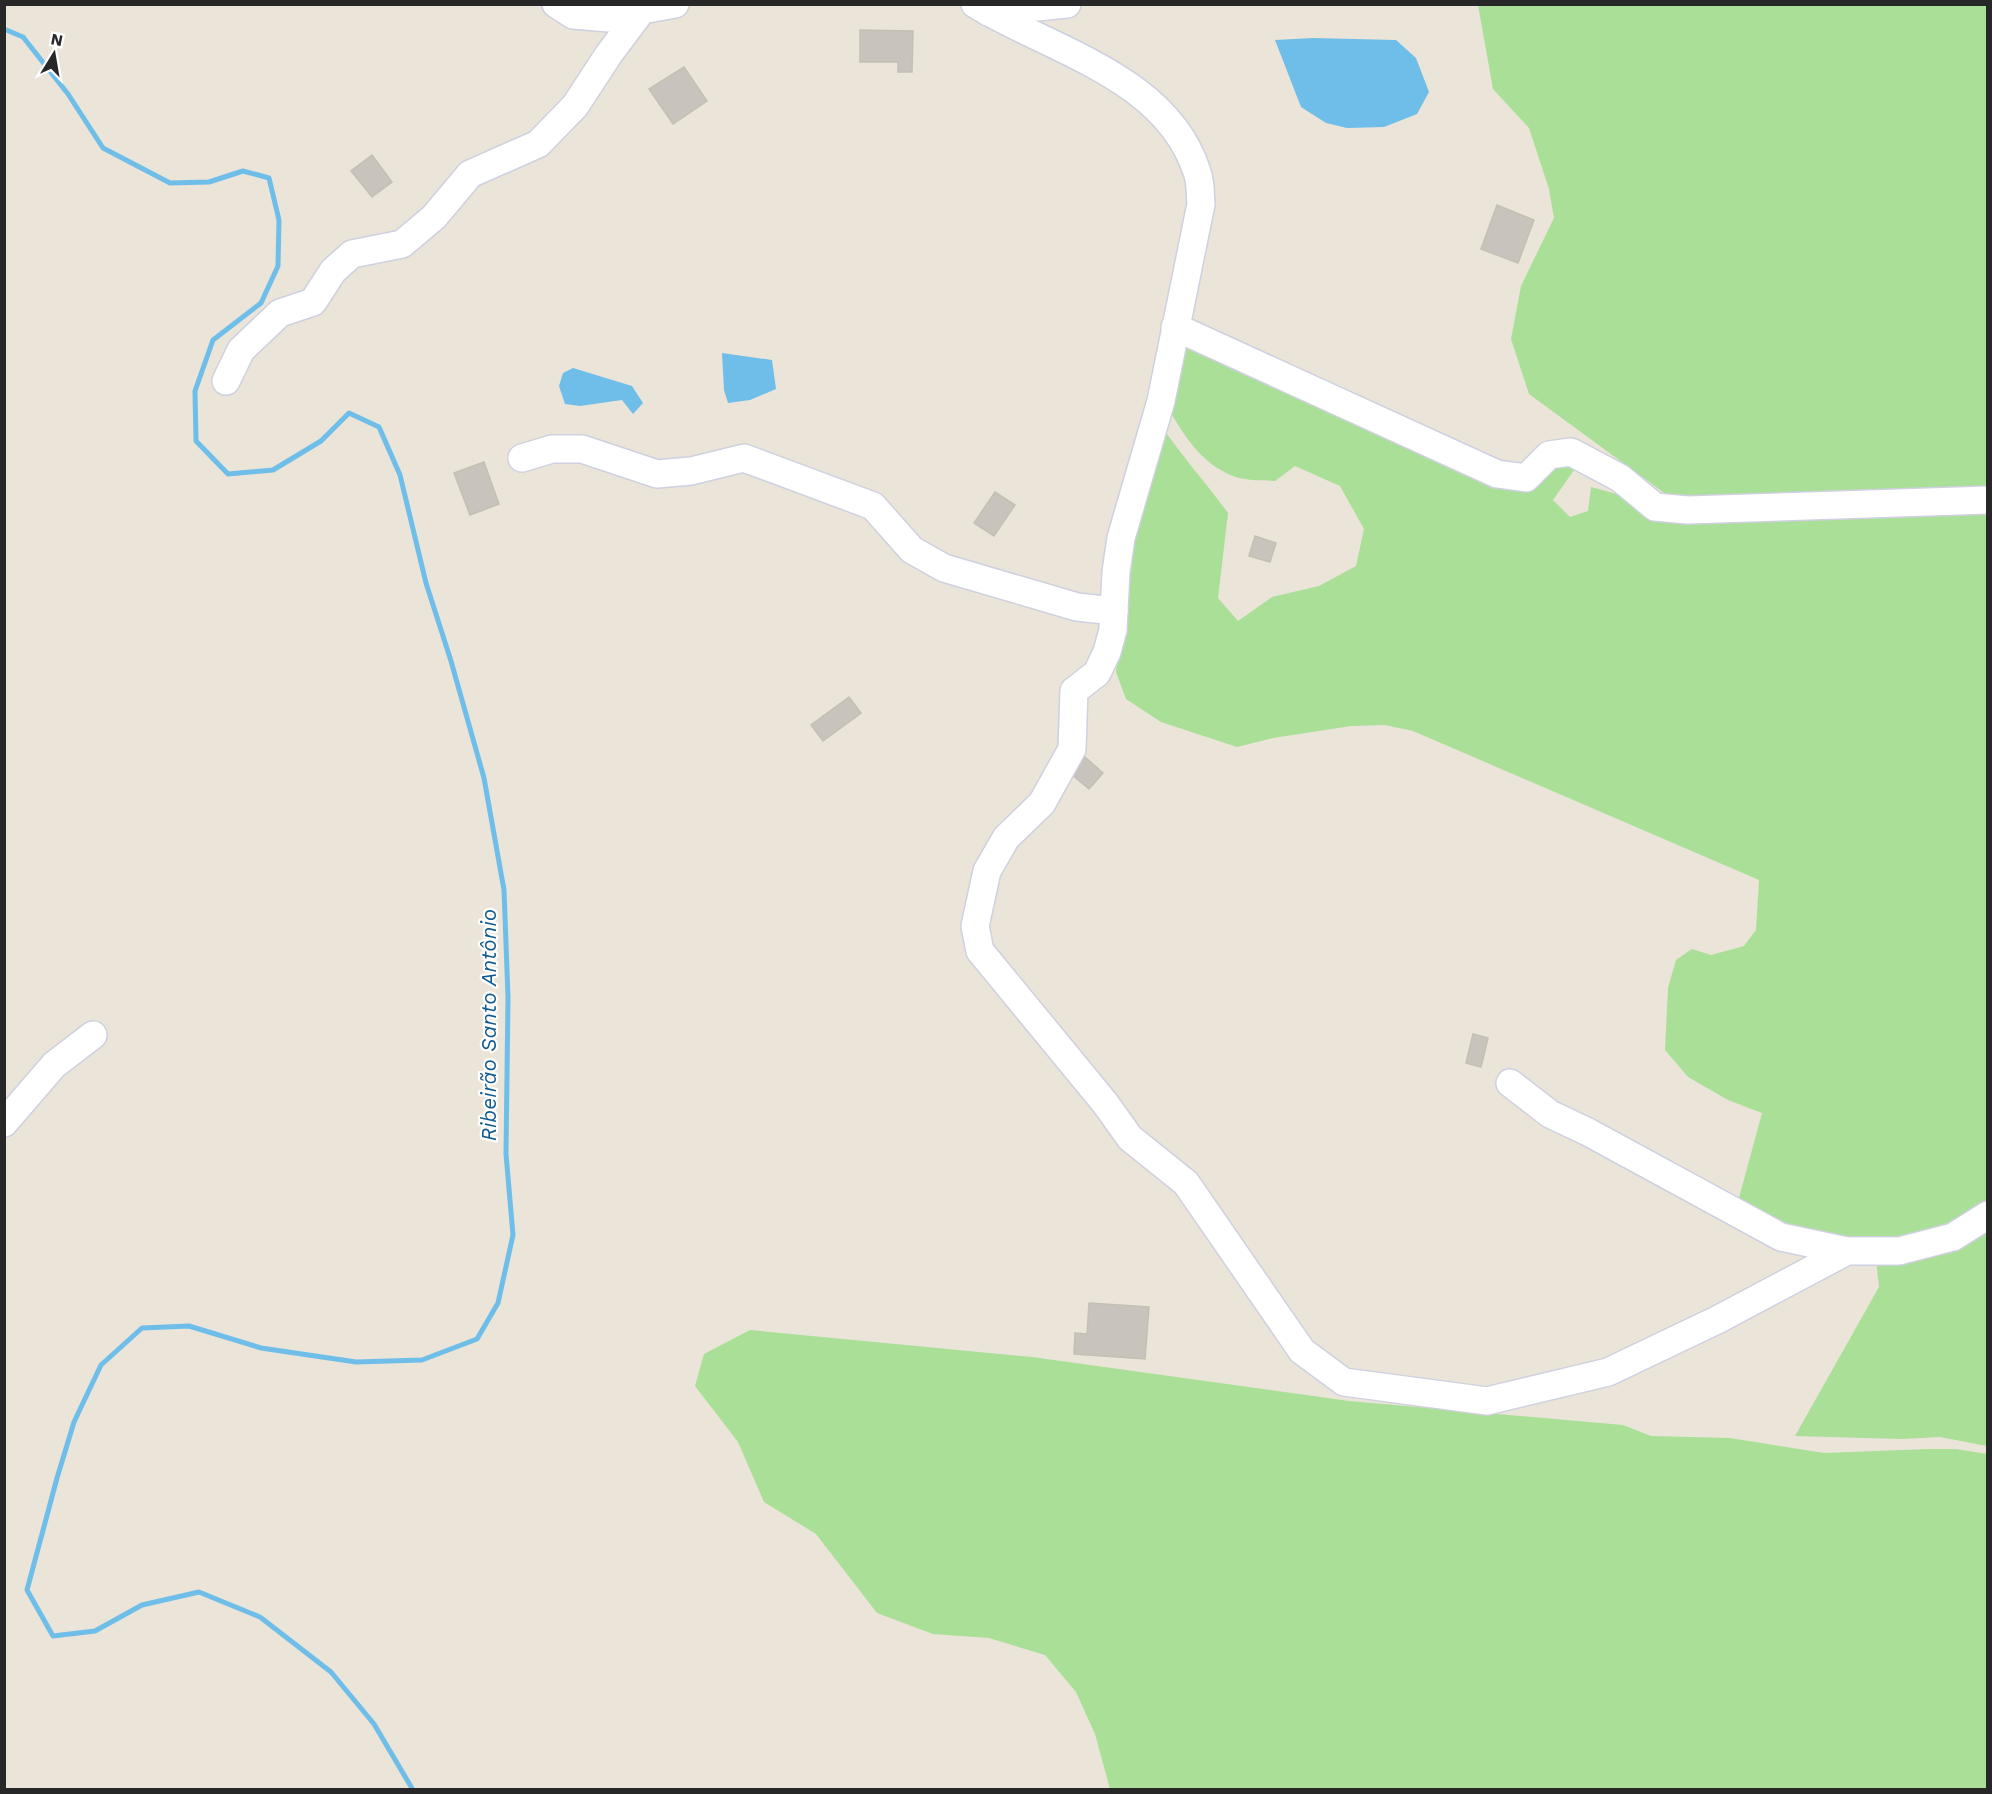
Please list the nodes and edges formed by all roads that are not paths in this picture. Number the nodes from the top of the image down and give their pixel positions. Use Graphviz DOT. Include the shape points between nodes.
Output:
graph roads {
  1 [pos="556,4"];
  2 [pos="675,4"];
  3 [pos="1067,4"];
  4 [pos="981,8"];
  5 [pos="642,10"];
  6 [pos="1175,327"];
  7 [pos="226,381"];
  8 [pos="522,458"];
  9 [pos="1988,500"];
  10 [pos="1114,611"];
  11 [pos="93,1035"];
  12 [pos="1510,1083"];
  13 [pos="4,1123"];
  14 [pos="1988,1215"];
  15 [pos="1847,1251"];
  1 -- 5 [label="street" via="573,15 609,18"];
  2 -- 5 [label="street"];
  3 -- 4 [label="street"];
  4 -- 6 [label="street" via="1122,80 1170,121 1187,146 1198,174 1201,204"];
  5 -- 7 [label="street" via="575,106 538,144 470,174 434,217 402,244 352,254 333,271 313,302 280,313 241,350"];
  6 -- 9 [label="street" via="1497,474 1526,477 1549,455 1571,452 1620,478 1655,507 1688,510"];
  6 -- 10 [label="street" via="1161,401 1121,538"];
  8 -- 10 [label="street" via="552,449 582,449 657,474 691,471 744,458 873,506 912,550 944,568 1077,607"];
  10 -- 15 [label="street" via="1107,652 1097,673 1074,691 1072,749 1042,803 1006,838 987,871 975,926 980,951 1106,1103 1130,1138 1186,1183 1302,1351 1344,1382 1487,1401 1608,1372"];
  11 -- 13 [label="street" via="54,1065"];
  12 -- 15 [label="street" via="1550,1114 1781,1237"];
  14 -- 15 [label="street" via="1953,1237 1899,1251"];
}
